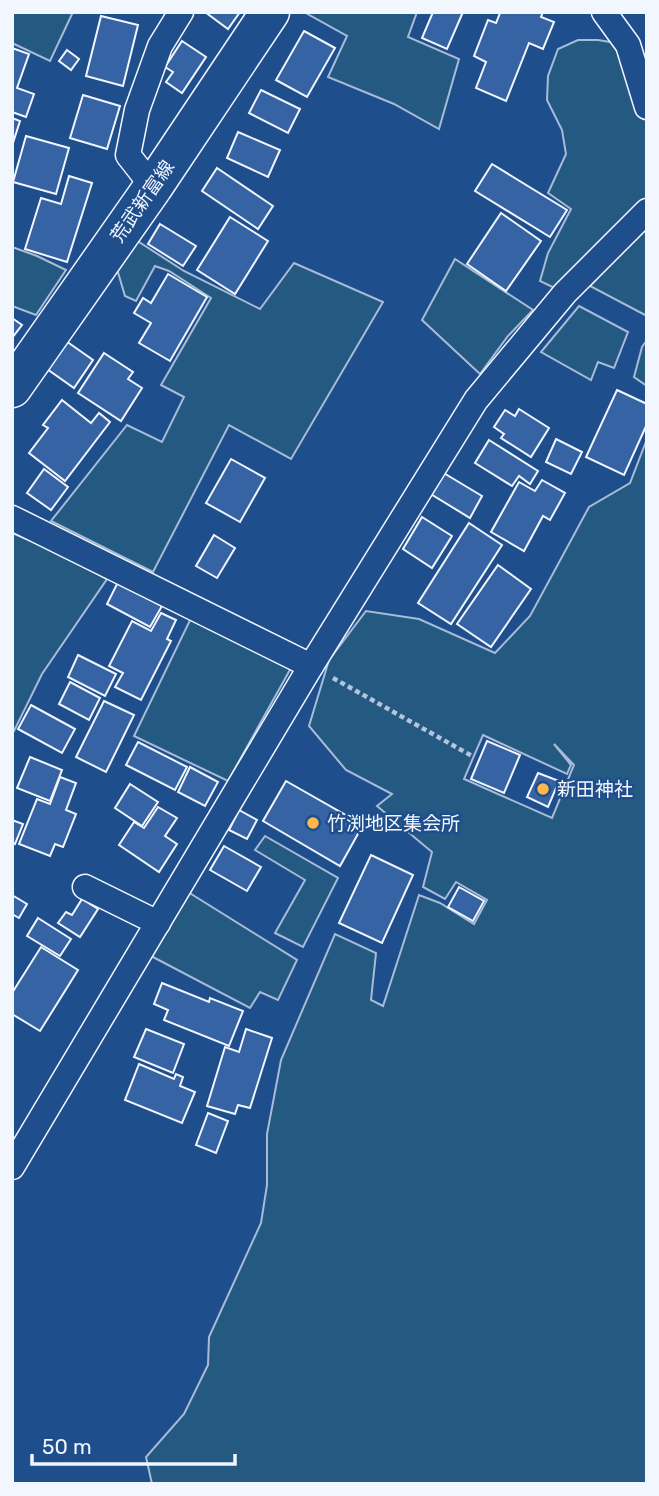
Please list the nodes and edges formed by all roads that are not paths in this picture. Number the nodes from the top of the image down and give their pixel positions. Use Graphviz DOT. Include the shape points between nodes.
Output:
graph roads {
  1 [pos="181,12"];
  2 [pos="271,12"];
  3 [pos="604,12"];
  4 [pos="647,107"];
  5 [pos="153,187"];
  6 [pos="647,211"];
  7 [pos="12,388"];
  8 [pos="12,518"];
  9 [pos="311,666"];
  10 [pos="85,887"];
  11 [pos="158,923"];
  12 [pos="12,1167"];
  1 -- 5 [label="street" via="160,46 128,155"];
  2 -- 5 [label="main road, 荒武新富線"];
  3 -- 4 [label="street" via="628,45"];
  5 -- 7 [label="main road, 荒武新富線"];
  6 -- 9 [label="street" via="565,293 476,400"];
  8 -- 9 [label="street"];
  9 -- 11 [label="street"];
  10 -- 11 [label="street"];
  11 -- 12 [label="street"];
}
